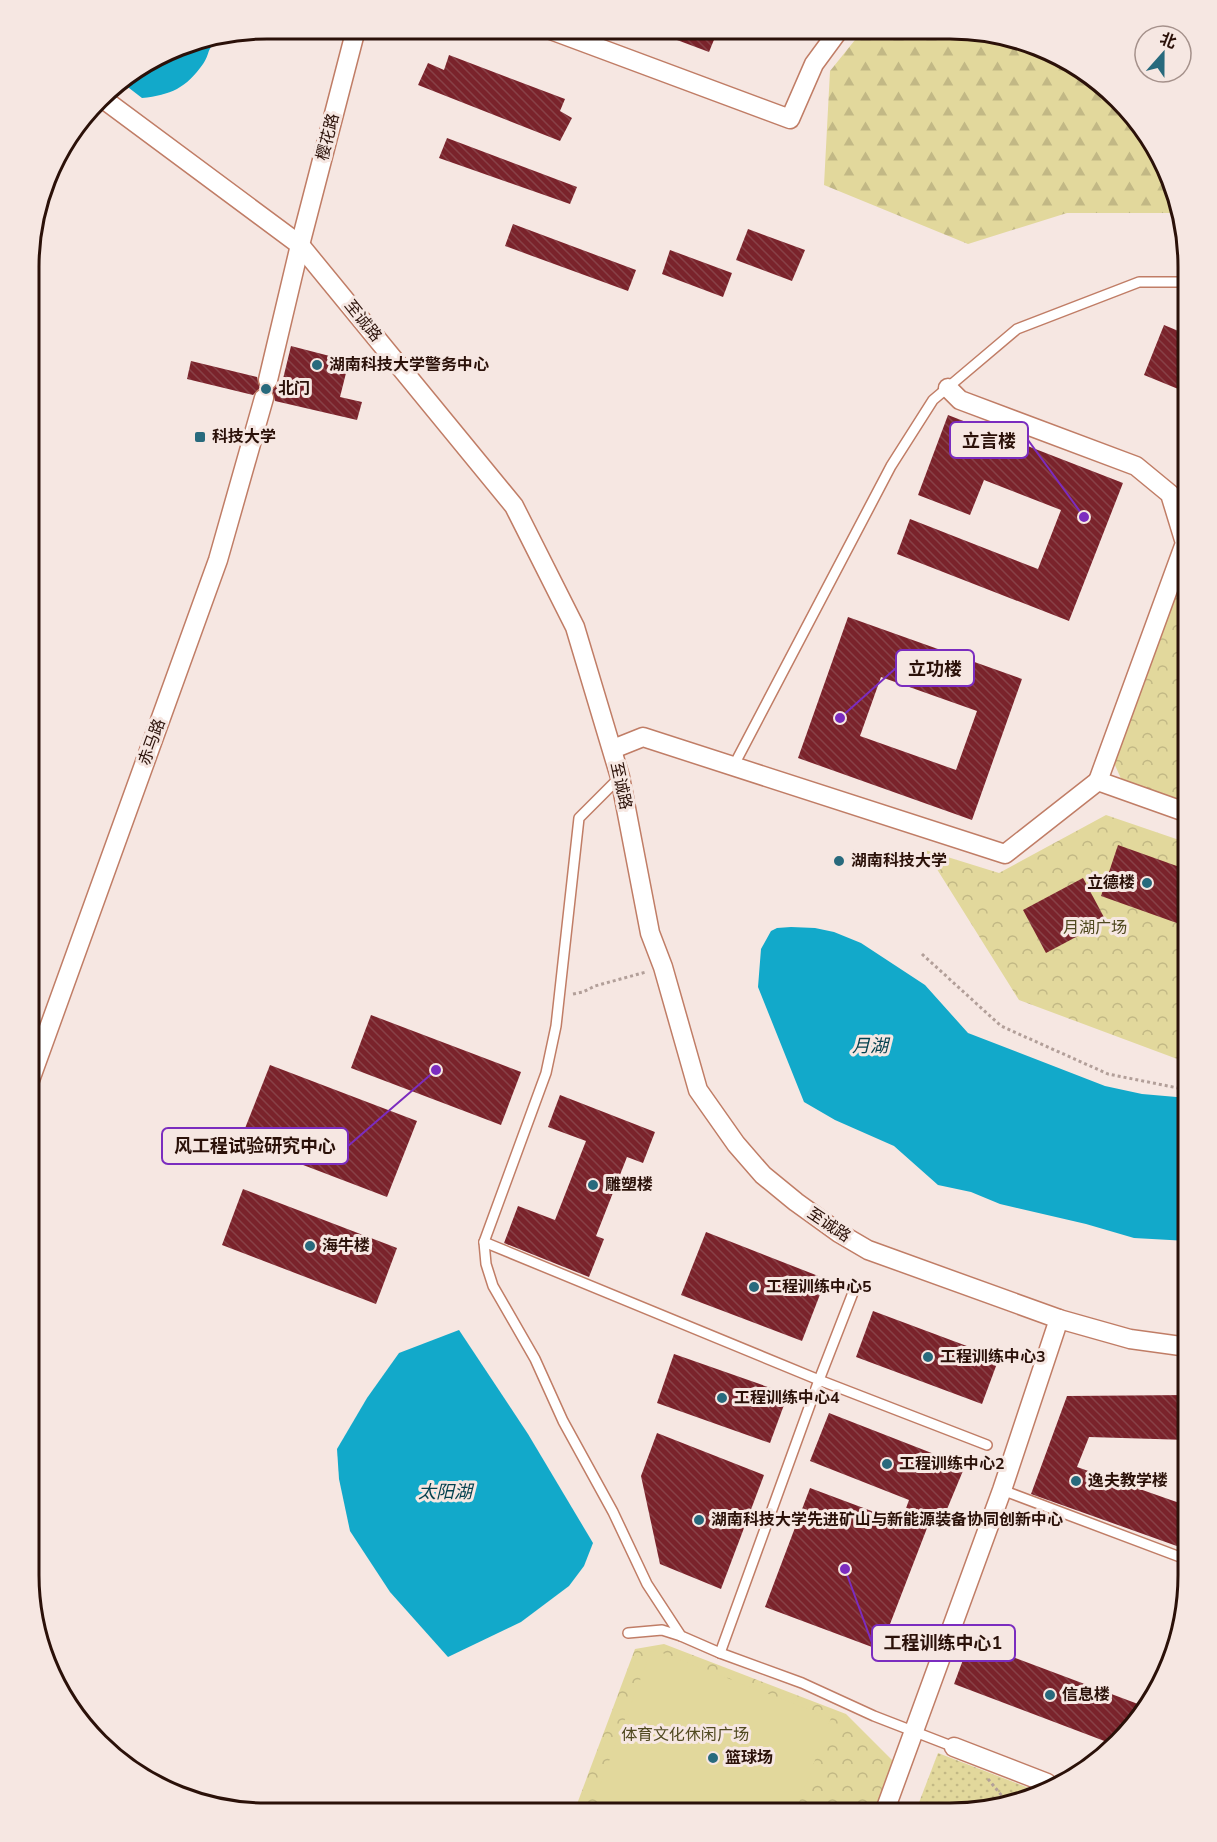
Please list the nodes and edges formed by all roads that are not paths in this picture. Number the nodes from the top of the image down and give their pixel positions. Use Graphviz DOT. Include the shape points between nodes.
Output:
graph roads {
  1 [pos="353,39"];
  2 [pos="575,39"];
  3 [pos="832,39"];
  4 [pos="109,103"];
  5 [pos="300,245"];
  6 [pos="1178,282"];
  7 [pos="268,380"];
  8 [pos="948,388"];
  9 [pos="264,398"];
  10 [pos="1178,518"];
  11 [pos="1178,568"];
  12 [pos="613,749"];
  13 [pos="734,765"];
  14 [pos="620,777"];
  15 [pos="1098,781"];
  16 [pos="1178,809"];
  17 [pos="39,1055"];
  18 [pos="484,1242"];
  19 [pos="856,1285"];
  20 [pos="1059,1319"];
  21 [pos="1178,1346"];
  22 [pos="819,1380"];
  23 [pos="987,1445"];
  24 [pos="1002,1490"];
  25 [pos="1178,1556"];
  26 [pos="628,1633"];
  27 [pos="681,1636"];
  28 [pos="720,1653"];
  29 [pos="914,1731"];
  30 [pos="954,1747"];
  31 [pos="1042,1784"];
  32 [pos="888,1803"];
  1 -- 5 [label="street, 樱花路"];
  2 -- 3 [label="street" via="790,119 814,64"];
  4 -- 5 [label="street, 至诚路"];
  5 -- 7 [label="street, 樱花路"];
  5 -- 12 [label="street, 至诚路" via="514,506 574,627"];
  6 -- 8 [label="lane" via="1139,282 1017,329"];
  8 -- 10 [label="street" via="960,400 1136,466 1170,494"];
  8 -- 13 [label="lane" via="933,400 891,466"];
  9 -- 17 [label="street, 赤马路" via="218,560"];
  11 -- 15 [label="street"];
  12 -- 13 [label="street" via="643,737"];
  12 -- 14 [label="street, 至诚路"];
  13 -- 15 [label="street" via="1005,854"];
  14 -- 18 [label="lane" via="579,819 556,1026 546,1073"];
  14 -- 20 [label="street, 至诚路" via="651,933 698,1090 736,1144 763,1175 796,1202 868,1250"];
  15 -- 16 [label="street"];
  18 -- 22 [label="lane"];
  18 -- 27 [label="lane" via="493,1286 535,1359 647,1584"];
  19 -- 22 [label="lane"];
  20 -- 21 [label="street, 至诚路" via="1130,1339"];
  20 -- 24 [label="street"];
  22 -- 23 [label="lane"];
  22 -- 28 [label="lane"];
  24 -- 25 [label="lane"];
  24 -- 29 [label="street"];
  26 -- 27 [label="lane" via="662,1630"];
  27 -- 28 [label="lane"];
  28 -- 29 [label="lane"];
  29 -- 30 [label="lane"];
  29 -- 32 [label="street"];
  30 -- 31 [label="street"];
}
